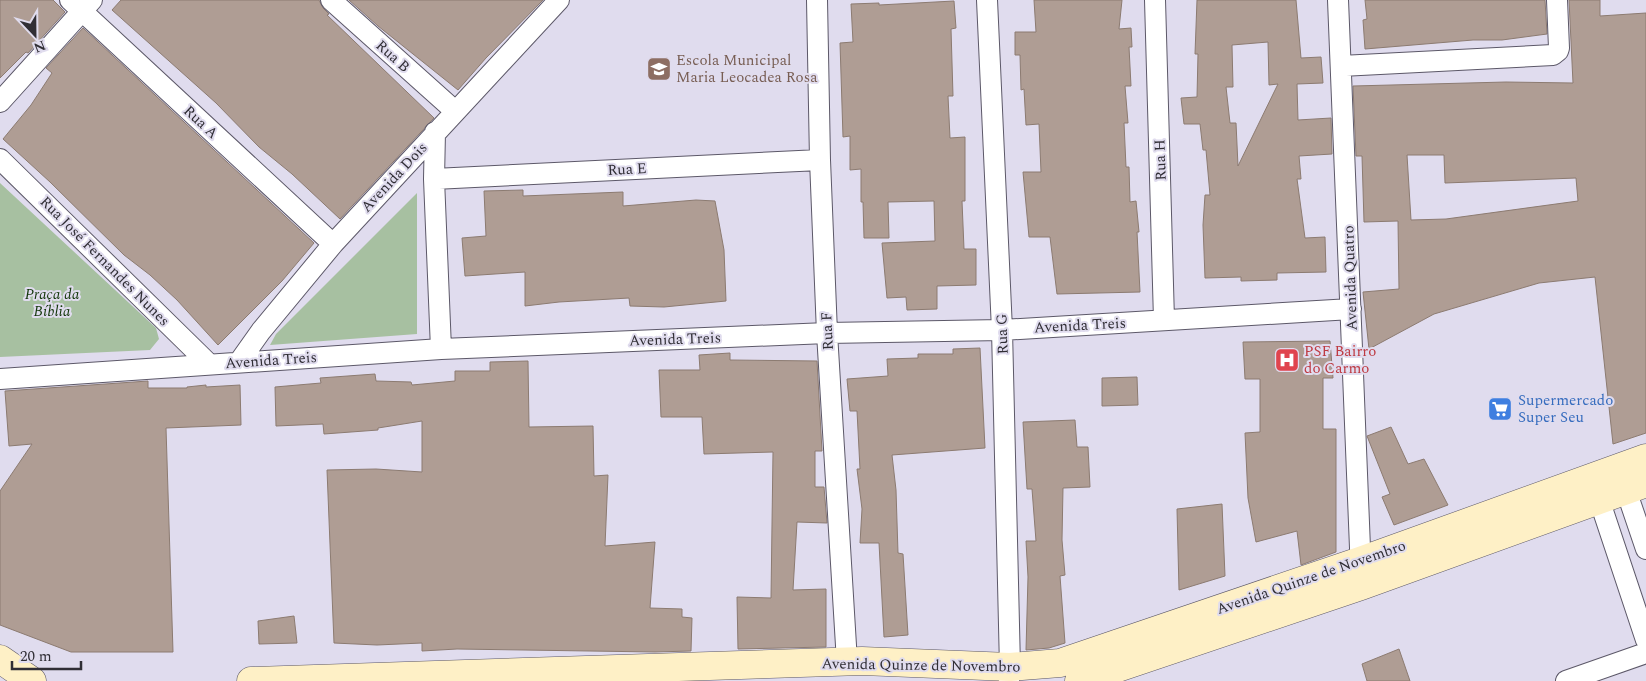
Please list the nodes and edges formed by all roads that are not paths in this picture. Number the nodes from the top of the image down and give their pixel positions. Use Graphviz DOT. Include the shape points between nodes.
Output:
graph roads {
  1 [pos="331,0"];
  2 [pos="559,0"];
  3 [pos="817,0"];
  4 [pos="987,0"];
  5 [pos="1155,0"];
  6 [pos="1338,0"];
  7 [pos="1557,0"];
  8 [pos="82,4"];
  9 [pos="1341,66"];
  10 [pos="0,102"];
  11 [pos="455,111"];
  12 [pos="435,132"];
  13 [pos="0,159"];
  14 [pos="820,160"];
  15 [pos="434,179"];
  16 [pos="333,244"];
  17 [pos="1351,309"];
  18 [pos="1164,320"];
  19 [pos="1002,330"];
  20 [pos="827,333"];
  21 [pos="441,349"];
  22 [pos="239,362"];
  23 [pos="209,364"];
  24 [pos="0,379"];
  25 [pos="1646,458"];
  26 [pos="1636,486"];
  27 [pos="1600,499"];
  28 [pos="1646,549"];
  29 [pos="1361,573"];
  30 [pos="1646,640"];
  31 [pos="1646,653"];
  32 [pos="0,659"];
  33 [pos="846,662"];
  34 [pos="1010,674"];
  35 [pos="32,681"];
  36 [pos="251,681"];
  37 [pos="819,681"];
  38 [pos="1079,681"];
  39 [pos="1566,681"];
  1 -- 11 [label="street, Rua B"];
  2 -- 11 [label="street, Avenida Dois"];
  3 -- 14 [label="street, Rua F"];
  4 -- 19 [label="street, Rua G"];
  5 -- 18 [label="street, Rua H"];
  6 -- 9 [label="street, Avenida Quatro"];
  7 -- 9 [label="street" via="1559,48 1553,55"];
  8 -- 10 [label="street"];
  8 -- 16 [label="street, Rua A"];
  9 -- 17 [label="street, Avenida Quatro"];
  11 -- 12 [label="street, Avenida Dois"];
  12 -- 15 [label="street"];
  12 -- 16 [label="street, Avenida Dois"];
  13 -- 23 [label="street, Rua José Fernandes Nunes"];
  14 -- 15 [label="street, Rua E"];
  14 -- 20 [label="street, Rua F"];
  15 -- 21 [label="street"];
  16 -- 22 [label="street, Avenida Dois" via="261,330"];
  17 -- 18 [label="street, Avenida Treis"];
  17 -- 29 [label="street, Avenida Quatro"];
  18 -- 19 [label="street, Avenida Treis"];
  19 -- 20 [label="street, Avenida Treis"];
  19 -- 34 [label="street, Rua G"];
  20 -- 21 [label="street, Avenida Treis"];
  20 -- 33 [label="street, Rua F"];
  21 -- 22 [label="street, Avenida Treis"];
  22 -- 23 [label="street, Avenida Treis"];
  23 -- 24 [label="street, Avenida Treis"];
  25 -- 29 [label="main road, Avenida Quinze de Novembro"];
  26 -- 27 [label="main road, Avenida Quinze de Novembro"];
  26 -- 28 [label="street"];
  27 -- 29 [label="main road, Avenida Quinze de Novembro"];
  27 -- 30 [label="street"];
  29 -- 34 [label="main road, Avenida Quinze de Novembro"];
  29 -- 38 [label="main road, Avenida Quinze de Novembro"];
  31 -- 39 [label="street"];
  32 -- 35 [label="main road"];
  33 -- 34 [label="main road, Avenida Quinze de Novembro"];
  33 -- 36 [label="main road, Avenida Quinze de Novembro"];
  33 -- 37 [label="main road"];
}
